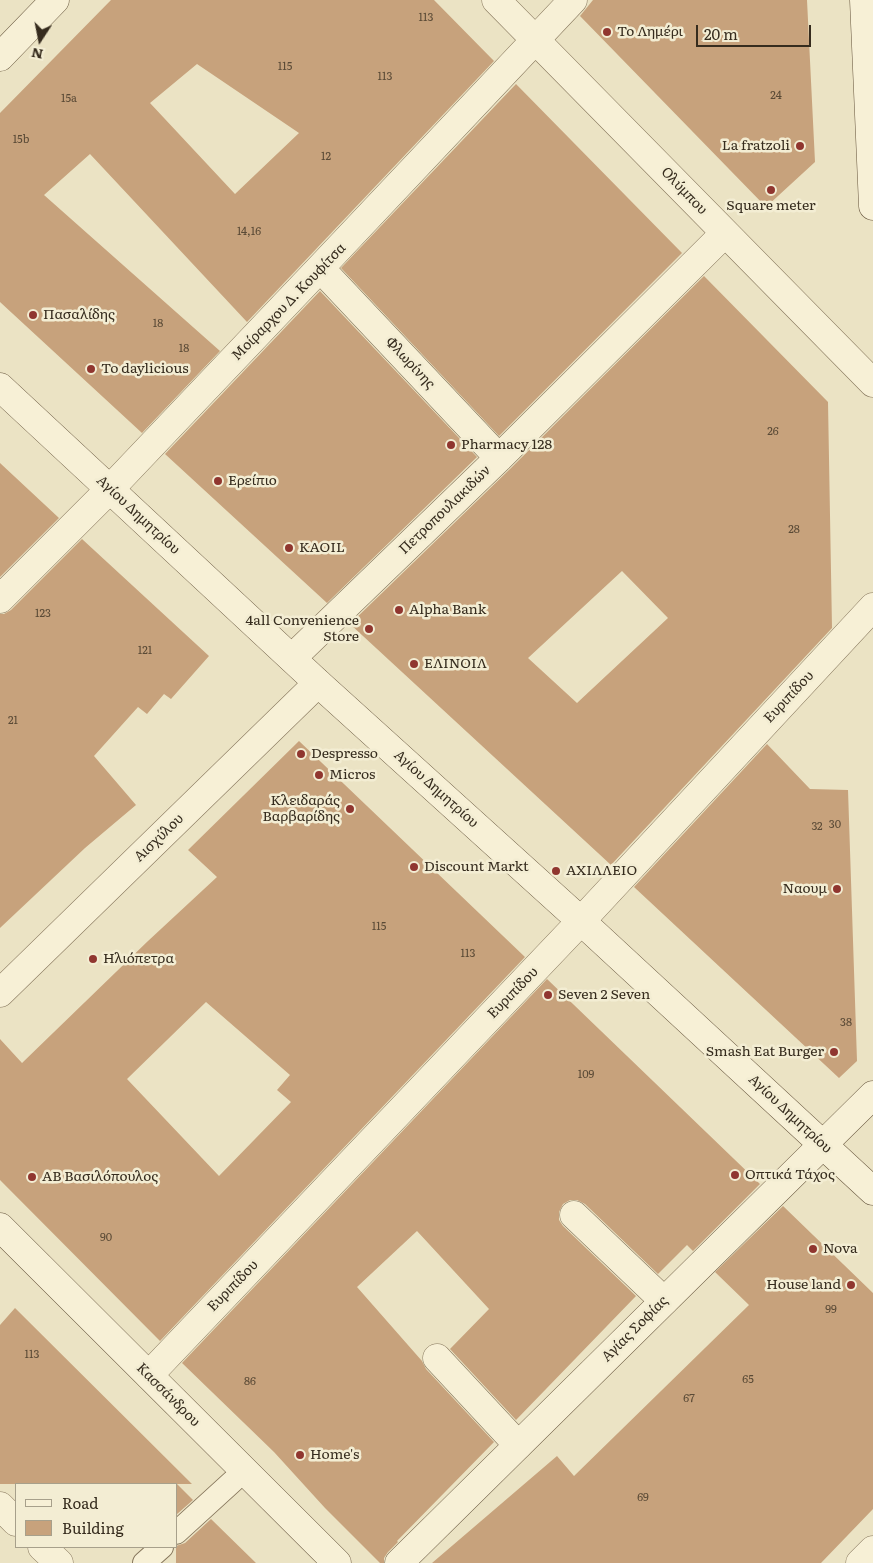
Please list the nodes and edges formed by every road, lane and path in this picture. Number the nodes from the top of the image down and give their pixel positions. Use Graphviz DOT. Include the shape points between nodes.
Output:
graph roads {
  1 [pos="55,0"];
  2 [pos="496,0"];
  3 [pos="572,0"];
  4 [pos="864,0"];
  5 [pos="535,40"];
  6 [pos="0,57"];
  7 [pos="871,115"];
  8 [pos="873,206"];
  9 [pos="725,233"];
  10 [pos="320,268"];
  11 [pos="873,382"];
  12 [pos="0,387"];
  13 [pos="499,458"];
  14 [pos="110,489"];
  15 [pos="0,599"];
  16 [pos="873,607"];
  17 [pos="292,658"];
  18 [pos="318,683"];
  19 [pos="581,921"];
  20 [pos="0,993"];
  21 [pos="873,1095"];
  22 [pos="822,1144"];
  23 [pos="873,1191"];
  24 [pos="574,1215"];
  25 [pos="0,1227"];
  26 [pos="664,1301"];
  27 [pos="437,1358"];
  28 [pos="149,1375"];
  29 [pos="518,1445"];
  30 [pos="244,1471"];
  31 [pos="0,1506"];
  32 [pos="15,1521"];
  33 [pos="178,1532"];
  34 [pos="43,1548"];
  35 [pos="161,1548"];
  36 [pos="873,1550"];
  37 [pos="59,1563"];
  38 [pos="144,1563"];
  39 [pos="337,1563"];
  40 [pos="399,1563"];
  41 [pos="860,1563"];
  1 -- 6 [label="street"];
  2 -- 5 [label="street, Ολύμπου"];
  3 -- 5 [label="street, Μοίραρχου Δ. Κουφίτσα"];
  4 -- 7 [label="street"];
  5 -- 9 [label="street, Ολύμπου"];
  5 -- 10 [label="street, Μοίραρχου Δ. Κουφίτσα"];
  7 -- 8 [label="street"];
  9 -- 11 [label="street, Ολύμπου"];
  9 -- 13 [label="street, Πετροπουλακιδών"];
  10 -- 13 [label="street, Φλωρίνης"];
  10 -- 14 [label="street, Μοίραρχου Δ. Κουφίτσα"];
  12 -- 14 [label="street, Αγίου Δημητρίου"];
  13 -- 17 [label="street, Πετροπουλακιδών"];
  14 -- 15 [label="street, Μοίραρχου Δ. Κουφίτσα"];
  14 -- 17 [label="street, Αγίου Δημητρίου"];
  16 -- 19 [label="street, Ευριπίδου"];
  17 -- 18 [label="street, Αγίου Δημητρίου"];
  18 -- 19 [label="street, Αγίου Δημητρίου"];
  18 -- 20 [label="street, Αισχύλου"];
  19 -- 22 [label="street, Αγίου Δημητρίου"];
  19 -- 28 [label="street, Ευριπίδου"];
  21 -- 22 [label="street, Αγίας Σοφίας"];
  22 -- 23 [label="street, Αγίου Δημητρίου"];
  22 -- 26 [label="street, Αγίας Σοφίας"];
  24 -- 26 [label="street"];
  25 -- 28 [label="street, Κασσάνδρου"];
  26 -- 29 [label="street, Αγίας Σοφίας"];
  27 -- 29 [label="street"];
  28 -- 30 [label="street, Κασσάνδρου"];
  29 -- 40 [label="street, Αγίας Σοφίας"];
  30 -- 33 [label="lane"];
  30 -- 39 [label="street, Κασσάνδρου"];
  31 -- 32 [label="street"];
  34 -- 37 [label="street"];
  35 -- 38 [label="lane"];
  36 -- 41 [label="street"];
}
